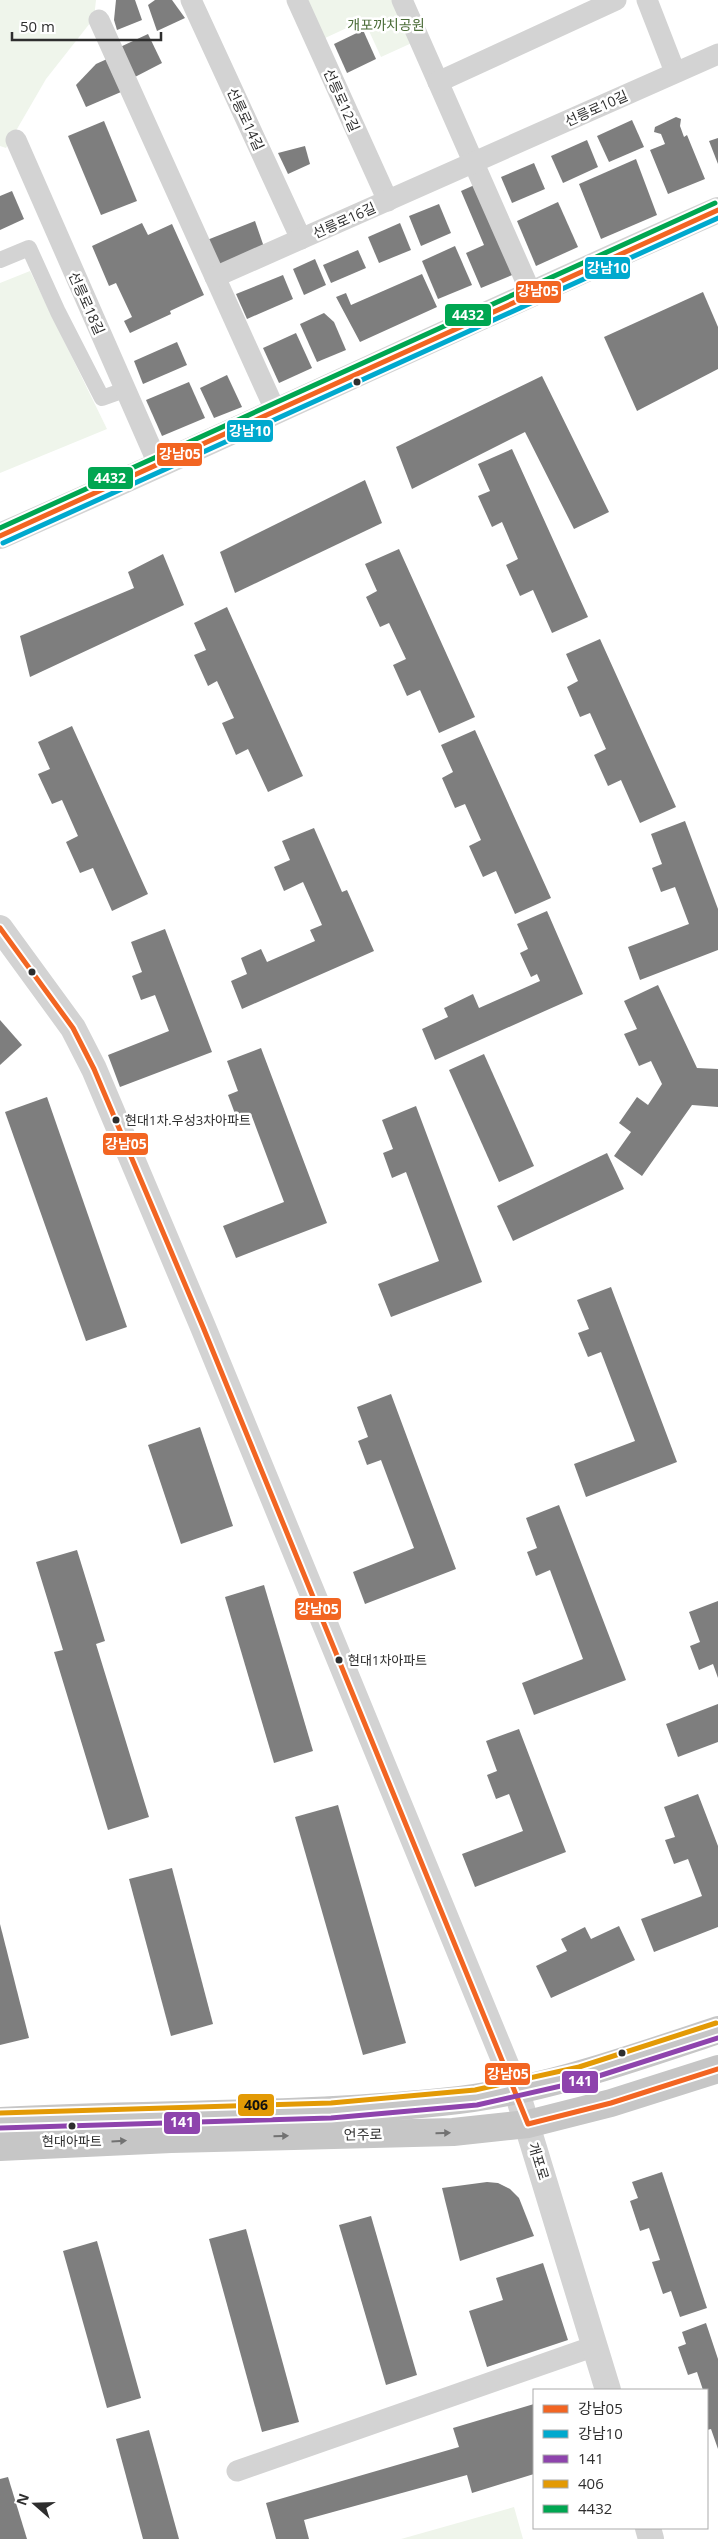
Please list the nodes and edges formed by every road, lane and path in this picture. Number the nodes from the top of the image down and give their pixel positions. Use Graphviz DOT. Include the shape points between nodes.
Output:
graph roads {
  1 [pos="191,0"];
  2 [pos="297,0"];
  3 [pos="402,0"];
  4 [pos="616,0"];
  5 [pos="647,0"];
  6 [pos="99,20"];
  7 [pos="718,54"];
  8 [pos="675,72"];
  9 [pos="438,82"];
  10 [pos="16,140"];
  11 [pos="474,163"];
  12 [pos="388,201"];
  13 [pos="718,210"];
  14 [pos="301,239"];
  15 [pos="0,260"];
  16 [pos="215,277"];
  17 [pos="531,293"];
  18 [pos="116,393"];
  19 [pos="276,412"];
  20 [pos="158,466"];
  21 [pos="0,536"];
  22 [pos="0,928"];
  23 [pos="718,2030"];
  24 [pos="718,2069"];
  25 [pos="516,2090"];
  26 [pos="0,2121"];
  27 [pos="528,2124"];
  28 [pos="0,2147"];
  29 [pos="595,2346"];
  30 [pos="608,2389"];
  31 [pos="237,2471"];
  1 -- 14 [label="street, 선릉로14길"];
  2 -- 12 [label="street, 선릉로12길"];
  3 -- 9 [label="street"];
  4 -- 9 [label="street"];
  5 -- 8 [label="street"];
  6 -- 16 [label="street"];
  7 -- 8 [label="street, 선릉로10길"];
  8 -- 11 [label="street, 선릉로10길"];
  9 -- 11 [label="street"];
  10 -- 20 [label="street, 선릉로18길"];
  11 -- 12 [label="street, 선릉로16길"];
  11 -- 17 [label="street"];
  12 -- 14 [label="street, 선릉로16길"];
  13 -- 17 [label="street"];
  14 -- 16 [label="street, 선릉로16길"];
  15 -- 18 [label="street" via="29,248 102,398"];
  16 -- 19 [label="street"];
  17 -- 19 [label="street"];
  19 -- 20 [label="street"];
  20 -- 21 [label="street"];
  22 -- 25 [label="street, 개포로" via="73,1028 94,1070"];
  23 -- 25 [label="main road, 언주로" via="602,2068"];
  24 -- 27 [label="main road, 언주로" via="611,2103"];
  25 -- 26 [label="main road, 언주로" via="423,2104"];
  25 -- 27 [label="street, 개포로"];
  28 -- 27 [label="main road, 언주로, one-way" via="453,2132"];
  27 -- 29 [label="street, 개포로"];
  29 -- 30 [label="street, 개포로"];
  29 -- 31 [label="street"];
}
